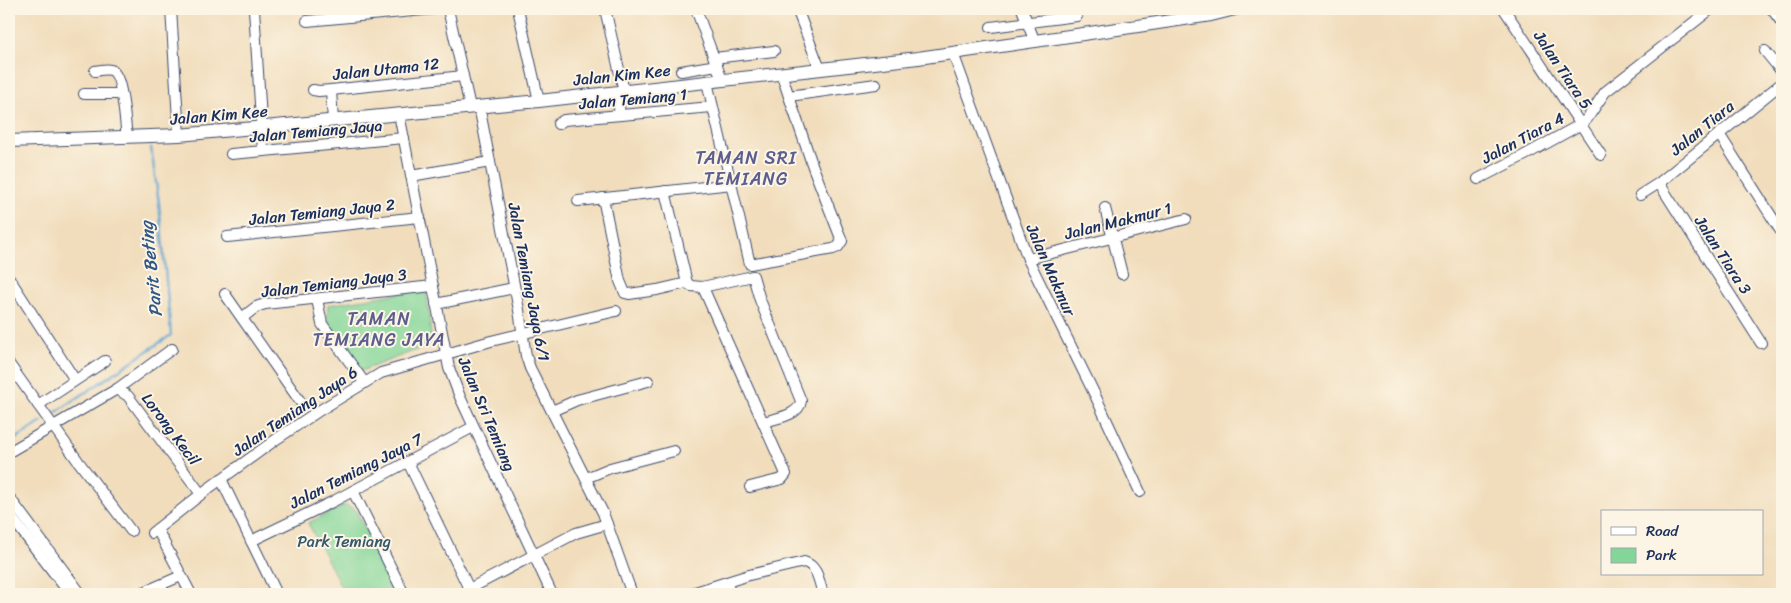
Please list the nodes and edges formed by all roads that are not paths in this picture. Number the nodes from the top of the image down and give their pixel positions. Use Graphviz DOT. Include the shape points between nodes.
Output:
graph roads {
  1 [pos="171,9"];
  2 [pos="254,9"];
  3 [pos="434,9"];
  4 [pos="448,9"];
  5 [pos="518,9"];
  6 [pos="605,9"];
  7 [pos="696,9"];
  8 [pos="797,9"];
  9 [pos="1022,9"];
  10 [pos="1235,9"];
  11 [pos="1504,9"];
  12 [pos="1711,9"];
  13 [pos="1773,9"];
  14 [pos="1076,16"];
  15 [pos="307,21"];
  16 [pos="1782,21"];
  17 [pos="1027,22"];
  18 [pos="991,27"];
  19 [pos="1036,42"];
  20 [pos="774,51"];
  21 [pos="1765,51"];
  22 [pos="953,53"];
  23 [pos="715,62"];
  24 [pos="820,69"];
  25 [pos="95,71"];
  26 [pos="681,71"];
  27 [pos="1782,72"];
  28 [pos="781,74"];
  29 [pos="463,76"];
  30 [pos="722,80"];
  31 [pos="707,82"];
  32 [pos="1782,83"];
  33 [pos="876,84"];
  34 [pos="313,90"];
  35 [pos="330,90"];
  36 [pos="620,92"];
  37 [pos="84,94"];
  38 [pos="121,94"];
  39 [pos="789,96"];
  40 [pos="539,101"];
  41 [pos="475,107"];
  42 [pos="712,107"];
  43 [pos="399,114"];
  44 [pos="620,115"];
  45 [pos="333,121"];
  46 [pos="1581,123"];
  47 [pos="558,124"];
  48 [pos="262,128"];
  49 [pos="1719,134"];
  50 [pos="179,135"];
  51 [pos="127,137"];
  52 [pos="404,138"];
  53 [pos="9,141"];
  54 [pos="263,151"];
  55 [pos="231,154"];
  56 [pos="1601,155"];
  57 [pos="490,162"];
  58 [pos="412,176"];
  59 [pos="1478,179"];
  60 [pos="1659,183"];
  61 [pos="732,184"];
  62 [pos="665,191"];
  63 [pos="1640,195"];
  64 [pos="603,198"];
  65 [pos="578,201"];
  66 [pos="1105,208"];
  67 [pos="420,217"];
  68 [pos="1186,219"];
  69 [pos="1782,233"];
  70 [pos="228,237"];
  71 [pos="1113,238"];
  72 [pos="1028,260"];
  73 [pos="1122,274"];
  74 [pos="9,278"];
  75 [pos="687,283"];
  76 [pos="433,286"];
  77 [pos="702,287"];
  78 [pos="514,288"];
  79 [pos="226,294"];
  80 [pos="317,298"];
  81 [pos="436,304"];
  82 [pos="616,311"];
  83 [pos="242,318"];
  84 [pos="522,334"];
  85 [pos="1761,343"];
  86 [pos="172,349"];
  87 [pos="445,354"];
  88 [pos="105,361"];
  89 [pos="9,364"];
  90 [pos="75,380"];
  91 [pos="648,381"];
  92 [pos="364,382"];
  93 [pos="117,389"];
  94 [pos="302,404"];
  95 [pos="552,411"];
  96 [pos="45,416"];
  97 [pos="764,422"];
  98 [pos="473,427"];
  99 [pos="9,452"];
  100 [pos="674,452"];
  101 [pos="408,462"];
  102 [pos="586,478"];
  103 [pos="221,479"];
  104 [pos="750,487"];
  105 [pos="353,491"];
  106 [pos="1140,492"];
  107 [pos="201,494"];
  108 [pos="9,496"];
  109 [pos="9,514"];
  110 [pos="607,524"];
  111 [pos="131,531"];
  112 [pos="251,541"];
  113 [pos="533,555"];
  114 [pos="181,576"];
  115 [pos="726,582"];
  116 [pos="471,592"];
  117 [pos="70,594"];
  118 [pos="81,594"];
  119 [pos="139,594"];
  120 [pos="191,594"];
  121 [pos="277,594"];
  122 [pos="404,594"];
  123 [pos="552,594"];
  124 [pos="632,594"];
  125 [pos="690,594"];
  126 [pos="731,594"];
  127 [pos="823,594"];
  1 -- 50 [label="street"];
  2 -- 48 [label="street"];
  3 -- 15 [label="street"];
  4 -- 29 [label="street, Jalan Temiang Jaya 6/1"];
  5 -- 40 [label="street"];
  6 -- 36 [label="street"];
  7 -- 23 [label="street"];
  8 -- 24 [label="street"];
  9 -- 17 [label="street"];
  10 -- 19 [label="street, Jalan Kim Kee"];
  11 -- 46 [label="street, Jalan Tiara 5"];
  12 -- 46 [label="street, Jalan Tiara 4" via="1605,92"];
  13 -- 16 [label="street"];
  14 -- 17 [label="street"];
  17 -- 18 [label="street"];
  17 -- 19 [label="street"];
  19 -- 22 [label="street, Jalan Kim Kee"];
  20 -- 23 [label="street"];
  21 -- 27 [label="street"];
  22 -- 24 [label="street, Jalan Kim Kee"];
  22 -- 72 [label="street, Jalan Makmur"];
  23 -- 26 [label="street"];
  23 -- 30 [label="street"];
  24 -- 28 [label="street, Jalan Kim Kee"];
  25 -- 38 [label="street" via="110,70 116,74"];
  28 -- 30 [label="street, Jalan Kim Kee"];
  28 -- 39 [label="street"];
  29 -- 35 [label="street, Jalan Utama 12"];
  29 -- 41 [label="street, Jalan Temiang Jaya 6/1"];
  30 -- 31 [label="street, Jalan Kim Kee"];
  31 -- 36 [label="street, Jalan Kim Kee"];
  31 -- 42 [label="street"];
  32 -- 49 [label="street, Jalan Tiara"];
  33 -- 39 [label="street"];
  34 -- 35 [label="street, Jalan Utama 12"];
  35 -- 45 [label="street"];
  36 -- 40 [label="street, Jalan Kim Kee"];
  36 -- 44 [label="street"];
  37 -- 38 [label="street"];
  38 -- 51 [label="street"];
  39 -- 61 [label="street" via="842,241 833,249 750,264"];
  40 -- 41 [label="street, Jalan Kim Kee"];
  41 -- 43 [label="street, Jalan Kim Kee"];
  41 -- 57 [label="street, Jalan Temiang Jaya 6/1"];
  42 -- 44 [label="street, Jalan Temiang 1"];
  42 -- 61 [label="street"];
  43 -- 45 [label="street, Jalan Kim Kee"];
  43 -- 52 [label="street, Jalan Sri Temiang"];
  44 -- 47 [label="street, Jalan Temiang 1" via="564,120"];
  45 -- 48 [label="street, Jalan Kim Kee"];
  46 -- 56 [label="street, Jalan Tiara 4"];
  46 -- 59 [label="street, Jalan Tiara 4"];
  48 -- 50 [label="street, Jalan Kim Kee"];
  48 -- 54 [label="street"];
  49 -- 60 [label="street, Jalan Tiara"];
  49 -- 69 [label="street"];
  50 -- 51 [label="street, Jalan Kim Kee"];
  51 -- 53 [label="street, Jalan Kim Kee"];
  52 -- 54 [label="street, Jalan Temiang Jaya"];
  52 -- 58 [label="street, Jalan Sri Temiang"];
  54 -- 55 [label="street, Jalan Temiang Jaya"];
  57 -- 58 [label="street"];
  57 -- 78 [label="street, Jalan Temiang Jaya 6/1"];
  58 -- 67 [label="street, Jalan Sri Temiang"];
  60 -- 63 [label="street, Jalan Tiara"];
  60 -- 85 [label="street, Jalan Tiara 3"];
  61 -- 62 [label="street"];
  62 -- 64 [label="street"];
  62 -- 75 [label="street"];
  64 -- 65 [label="street"];
  64 -- 75 [label="street" via="625,293"];
  66 -- 71 [label="street"];
  67 -- 70 [label="street, Jalan Temiang Jaya 2"];
  67 -- 76 [label="street, Jalan Sri Temiang"];
  68 -- 71 [label="street, Jalan Makmur 1"];
  71 -- 72 [label="street, Jalan Makmur 1"];
  71 -- 73 [label="street"];
  72 -- 106 [label="street, Jalan Makmur"];
  74 -- 90 [label="street"];
  75 -- 77 [label="street"];
  76 -- 80 [label="street, Jalan Temiang Jaya 3"];
  76 -- 81 [label="street, Jalan Sri Temiang"];
  77 -- 97 [label="street"];
  77 -- 97 [label="street" via="753,276 801,401 795,412"];
  78 -- 81 [label="street"];
  78 -- 84 [label="street, Jalan Temiang Jaya 6/1"];
  79 -- 83 [label="street"];
  80 -- 83 [label="street, Jalan Temiang Jaya 3" via="265,304"];
  80 -- 92 [label="street" via="322,324"];
  81 -- 87 [label="street, Jalan Sri Temiang"];
  82 -- 84 [label="street, Jalan Temiang Jaya 6"];
  83 -- 94 [label="street"];
  84 -- 87 [label="street, Jalan Temiang Jaya 6"];
  84 -- 95 [label="street, Jalan Temiang Jaya 6/1" via="530,368"];
  86 -- 93 [label="street"];
  87 -- 92 [label="street, Jalan Temiang Jaya 6" via="393,368"];
  87 -- 98 [label="street, Jalan Sri Temiang"];
  88 -- 90 [label="street"];
  89 -- 96 [label="street"];
  90 -- 96 [label="street"];
  91 -- 95 [label="street" via="577,400"];
  92 -- 103 [label="street, Jalan Temiang Jaya 6"];
  93 -- 96 [label="street, Lorong Kecil"];
  93 -- 107 [label="street, Lorong Kecil" via="128,396"];
  95 -- 102 [label="street, Jalan Temiang Jaya 6/1"];
  96 -- 99 [label="street, Lorong Kecil"];
  96 -- 111 [label="street"];
  97 -- 104 [label="street" via="786,474 782,479"];
  98 -- 101 [label="street, Jalan Temiang Jaya 7"];
  98 -- 113 [label="street, Jalan Sri Temiang"];
  100 -- 102 [label="street" via="610,468"];
  101 -- 105 [label="street, Jalan Temiang Jaya 7"];
  101 -- 116 [label="street"];
  102 -- 110 [label="street, Jalan Temiang Jaya 6/1"];
  103 -- 107 [label="street, Jalan Temiang Jaya 6"];
  103 -- 112 [label="street"];
  105 -- 112 [label="street, Jalan Temiang Jaya 7"];
  105 -- 122 [label="street"];
  107 -- 114 [label="street, Jalan Temiang Jaya 6" via="154,531"];
  108 -- 118 [label="street"];
  109 -- 117 [label="street"];
  110 -- 113 [label="street" via="576,533"];
  110 -- 124 [label="street, Jalan Temiang Jaya 6/1"];
  112 -- 121 [label="street"];
  113 -- 116 [label="street"];
  113 -- 123 [label="street, Jalan Sri Temiang"];
  114 -- 119 [label="street"];
  114 -- 120 [label="street"];
  115 -- 125 [label="street"];
  115 -- 126 [label="street"];
  115 -- 127 [label="street" via="804,562 810,564 817,575"];
}
